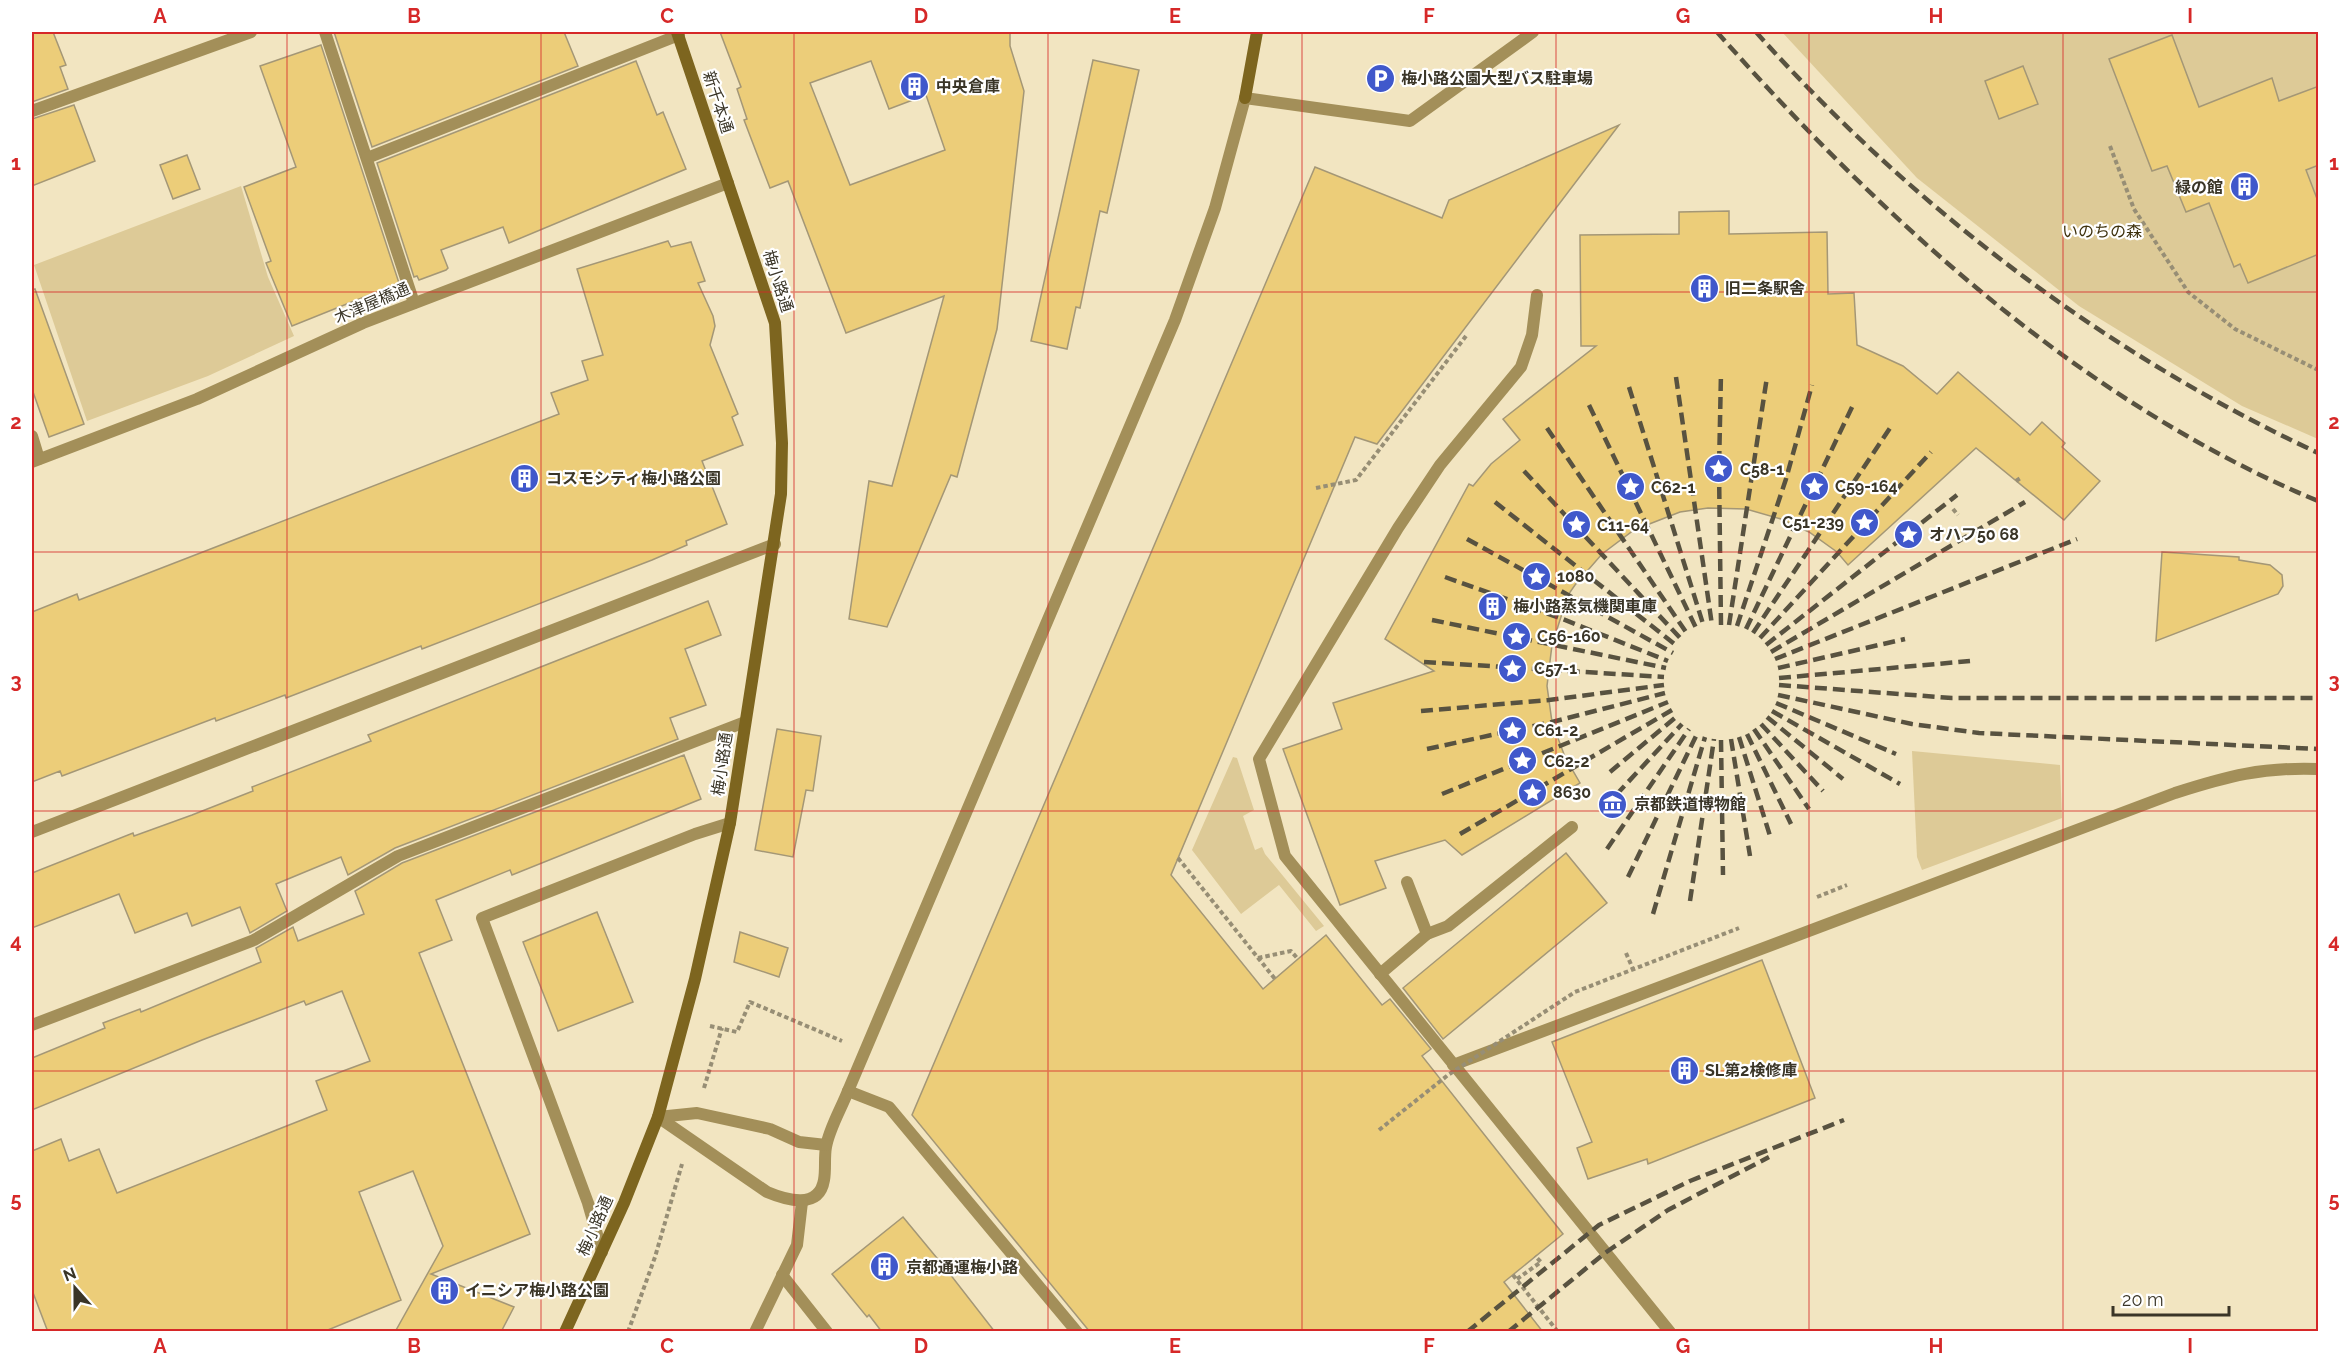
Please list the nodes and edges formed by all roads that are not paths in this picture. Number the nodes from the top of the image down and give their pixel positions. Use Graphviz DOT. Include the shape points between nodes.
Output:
graph roads {
  1 [pos="251,32"];
  2 [pos="325,32"];
  3 [pos="1257,32"];
  4 [pos="1533,32"];
  5 [pos="678,33"];
  6 [pos="1245,98"];
  7 [pos="32,111"];
  8 [pos="367,158"];
  9 [pos="728,183"];
  10 [pos="1537,296"];
  11 [pos="414,303"];
  12 [pos="32,436"];
  13 [pos="35,460"];
  14 [pos="775,544"];
  15 [pos="745,722"];
  16 [pos="2319,769"];
  17 [pos="730,824"];
  18 [pos="1572,827"];
  19 [pos="32,832"];
  20 [pos="1407,882"];
  21 [pos="1427,934"];
  22 [pos="1380,974"];
  23 [pos="32,1025"];
  24 [pos="1453,1065"];
  25 [pos="848,1091"];
  26 [pos="658,1117"];
  27 [pos="826,1145"];
  28 [pos="802,1202"];
  29 [pos="602,1252"];
  30 [pos="782,1275"];
  31 [pos="565,1332"];
  32 [pos="755,1332"];
  33 [pos="827,1332"];
  34 [pos="1077,1332"];
  35 [pos="1670,1332"];
  1 -- 7 [label="street"];
  2 -- 8 [label="street"];
  3 -- 6 [label="street"];
  4 -- 6 [label="street" via="1410,121"];
  5 -- 8 [label="street"];
  5 -- 9 [label="street, 新千本通"];
  6 -- 25 [label="street" via="1215,208 1175,320"];
  8 -- 11 [label="street"];
  9 -- 11 [label="street, 木津屋橋通"];
  9 -- 14 [label="street, 梅小路通" via="775,322 782,443"];
  10 -- 22 [label="street" via="1532,335 1521,367 1440,465 1259,759 1285,856"];
  11 -- 13 [label="street, 木津屋橋通" via="197,399"];
  12 -- 13 [label="street"];
  14 -- 15 [label="street, 梅小路通"];
  14 -- 19 [label="street"];
  15 -- 17 [label="street, 梅小路通"];
  15 -- 23 [label="street" via="398,856 254,940"];
  16 -- 24 [label="street" via="2238,773 2175,793"];
  17 -- 26 [label="street, 梅小路通"];
  17 -- 29 [label="street" via="695,834 482,918 588,1203"];
  18 -- 21 [label="street" via="1448,926"];
  20 -- 21 [label="street"];
  21 -- 22 [label="street"];
  22 -- 24 [label="street"];
  24 -- 35 [label="street"];
  25 -- 27 [label="street"];
  25 -- 34 [label="street" via="889,1107"];
  26 -- 27 [label="street" via="697,1113 770,1129 799,1142"];
  26 -- 28 [label="street" via="767,1192"];
  26 -- 29 [label="street, 梅小路通"];
  27 -- 28 [label="street" via="824,1181 818,1193"];
  28 -- 30 [label="street" via="797,1245"];
  29 -- 31 [label="street, 梅小路通"];
  30 -- 32 [label="street"];
  30 -- 33 [label="street"];
}
